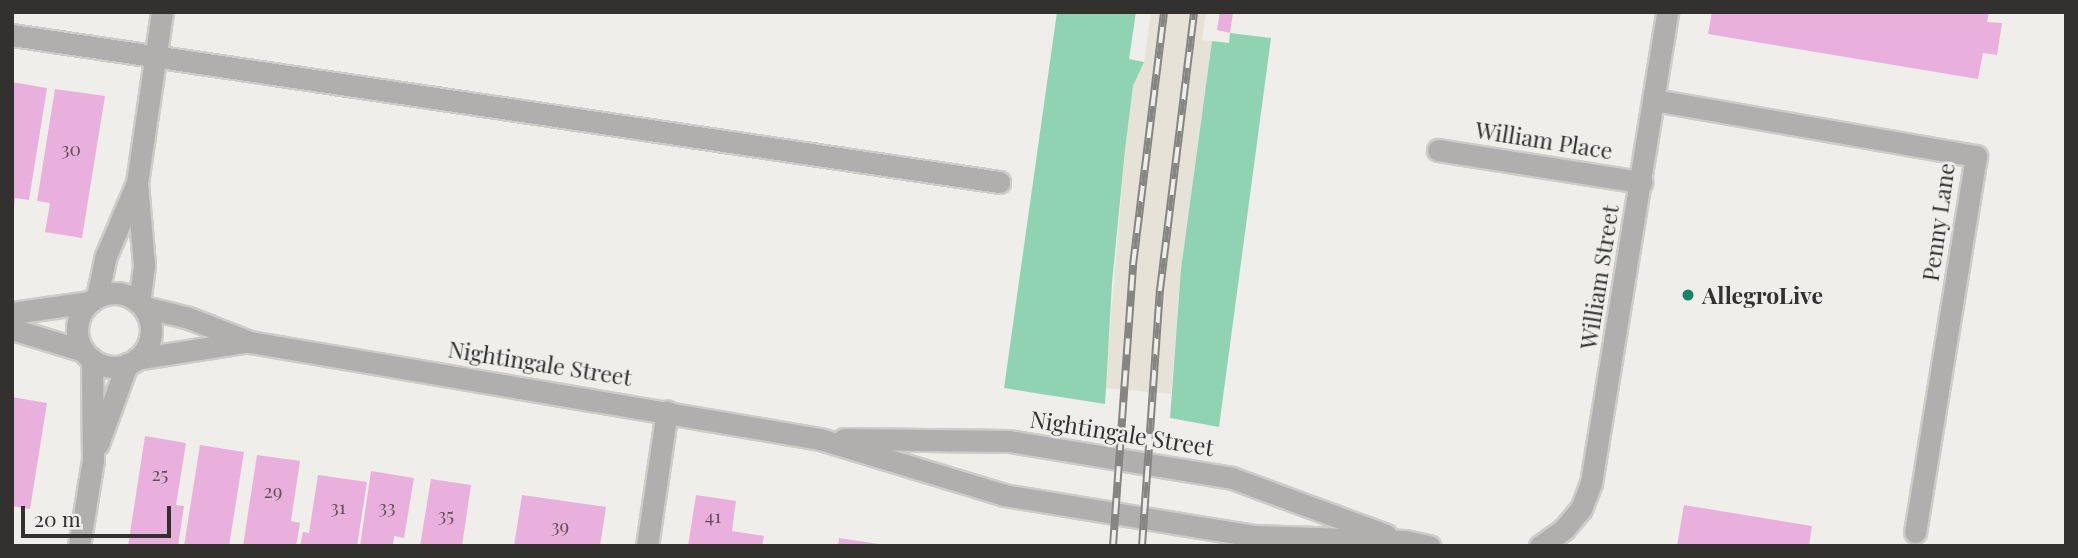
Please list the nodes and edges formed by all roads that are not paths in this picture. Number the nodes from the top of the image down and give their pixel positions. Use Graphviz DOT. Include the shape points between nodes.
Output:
graph roads {
  1 [pos="162,12"];
  2 [pos="1667,12"];
  3 [pos="12,35"];
  4 [pos="155,57"];
  5 [pos="1654,100"];
  6 [pos="1438,150"];
  7 [pos="999,182"];
  8 [pos="1641,182"];
  9 [pos="137,183"];
  10 [pos="93,300"];
  11 [pos="141,305"];
  12 [pos="12,313"];
  13 [pos="12,329"];
  14 [pos="250,342"];
  15 [pos="88,355"];
  16 [pos="132,362"];
  17 [pos="667,411"];
  18 [pos="820,439"];
  19 [pos="93,460"];
  20 [pos="1915,532"];
  21 [pos="1405,541"];
  22 [pos="1546,542"];
  23 [pos="79,546"];
  24 [pos="647,546"];
  25 [pos="1429,546"];
  1 -- 4 [label="street"];
  2 -- 5 [label="street, William Street"];
  3 -- 4 [label="street"];
  4 -- 7 [label="street"];
  4 -- 9 [label="street"];
  5 -- 8 [label="street, William Street"];
  5 -- 20 [label="street, Penny Lane" via="1976,156"];
  6 -- 8 [label="street, William Place"];
  8 -- 22 [label="street, William Street" via="1591,483 1581,509"];
  9 -- 10 [label="street" via="105,258"];
  9 -- 11 [label="street" via="144,265"];
  10 -- 11 [label="street" via="118,293"];
  10 -- 12 [label="street"];
  10 -- 15 [label="street" via="83,310 77,331"];
  11 -- 14 [label="street, Nightingale Street"];
  11 -- 16 [label="street" via="149,317 150,340"];
  13 -- 15 [label="street"];
  14 -- 16 [label="street, Nightingale Street"];
  14 -- 17 [label="street, Nightingale Street"];
  15 -- 16 [label="street" via="114,367"];
  15 -- 19 [label="street"];
  16 -- 19 [label="street"];
  17 -- 18 [label="street, Nightingale Street"];
  17 -- 24 [label="street"];
  18 -- 21 [label="street, Nightingale Street" via="1004,495 1255,536"];
  18 -- 21 [label="street, Nightingale Street" via="1009,441 1232,478"];
  19 -- 23 [label="street"];
  21 -- 25 [label="street, Nightingale Street"];
}
